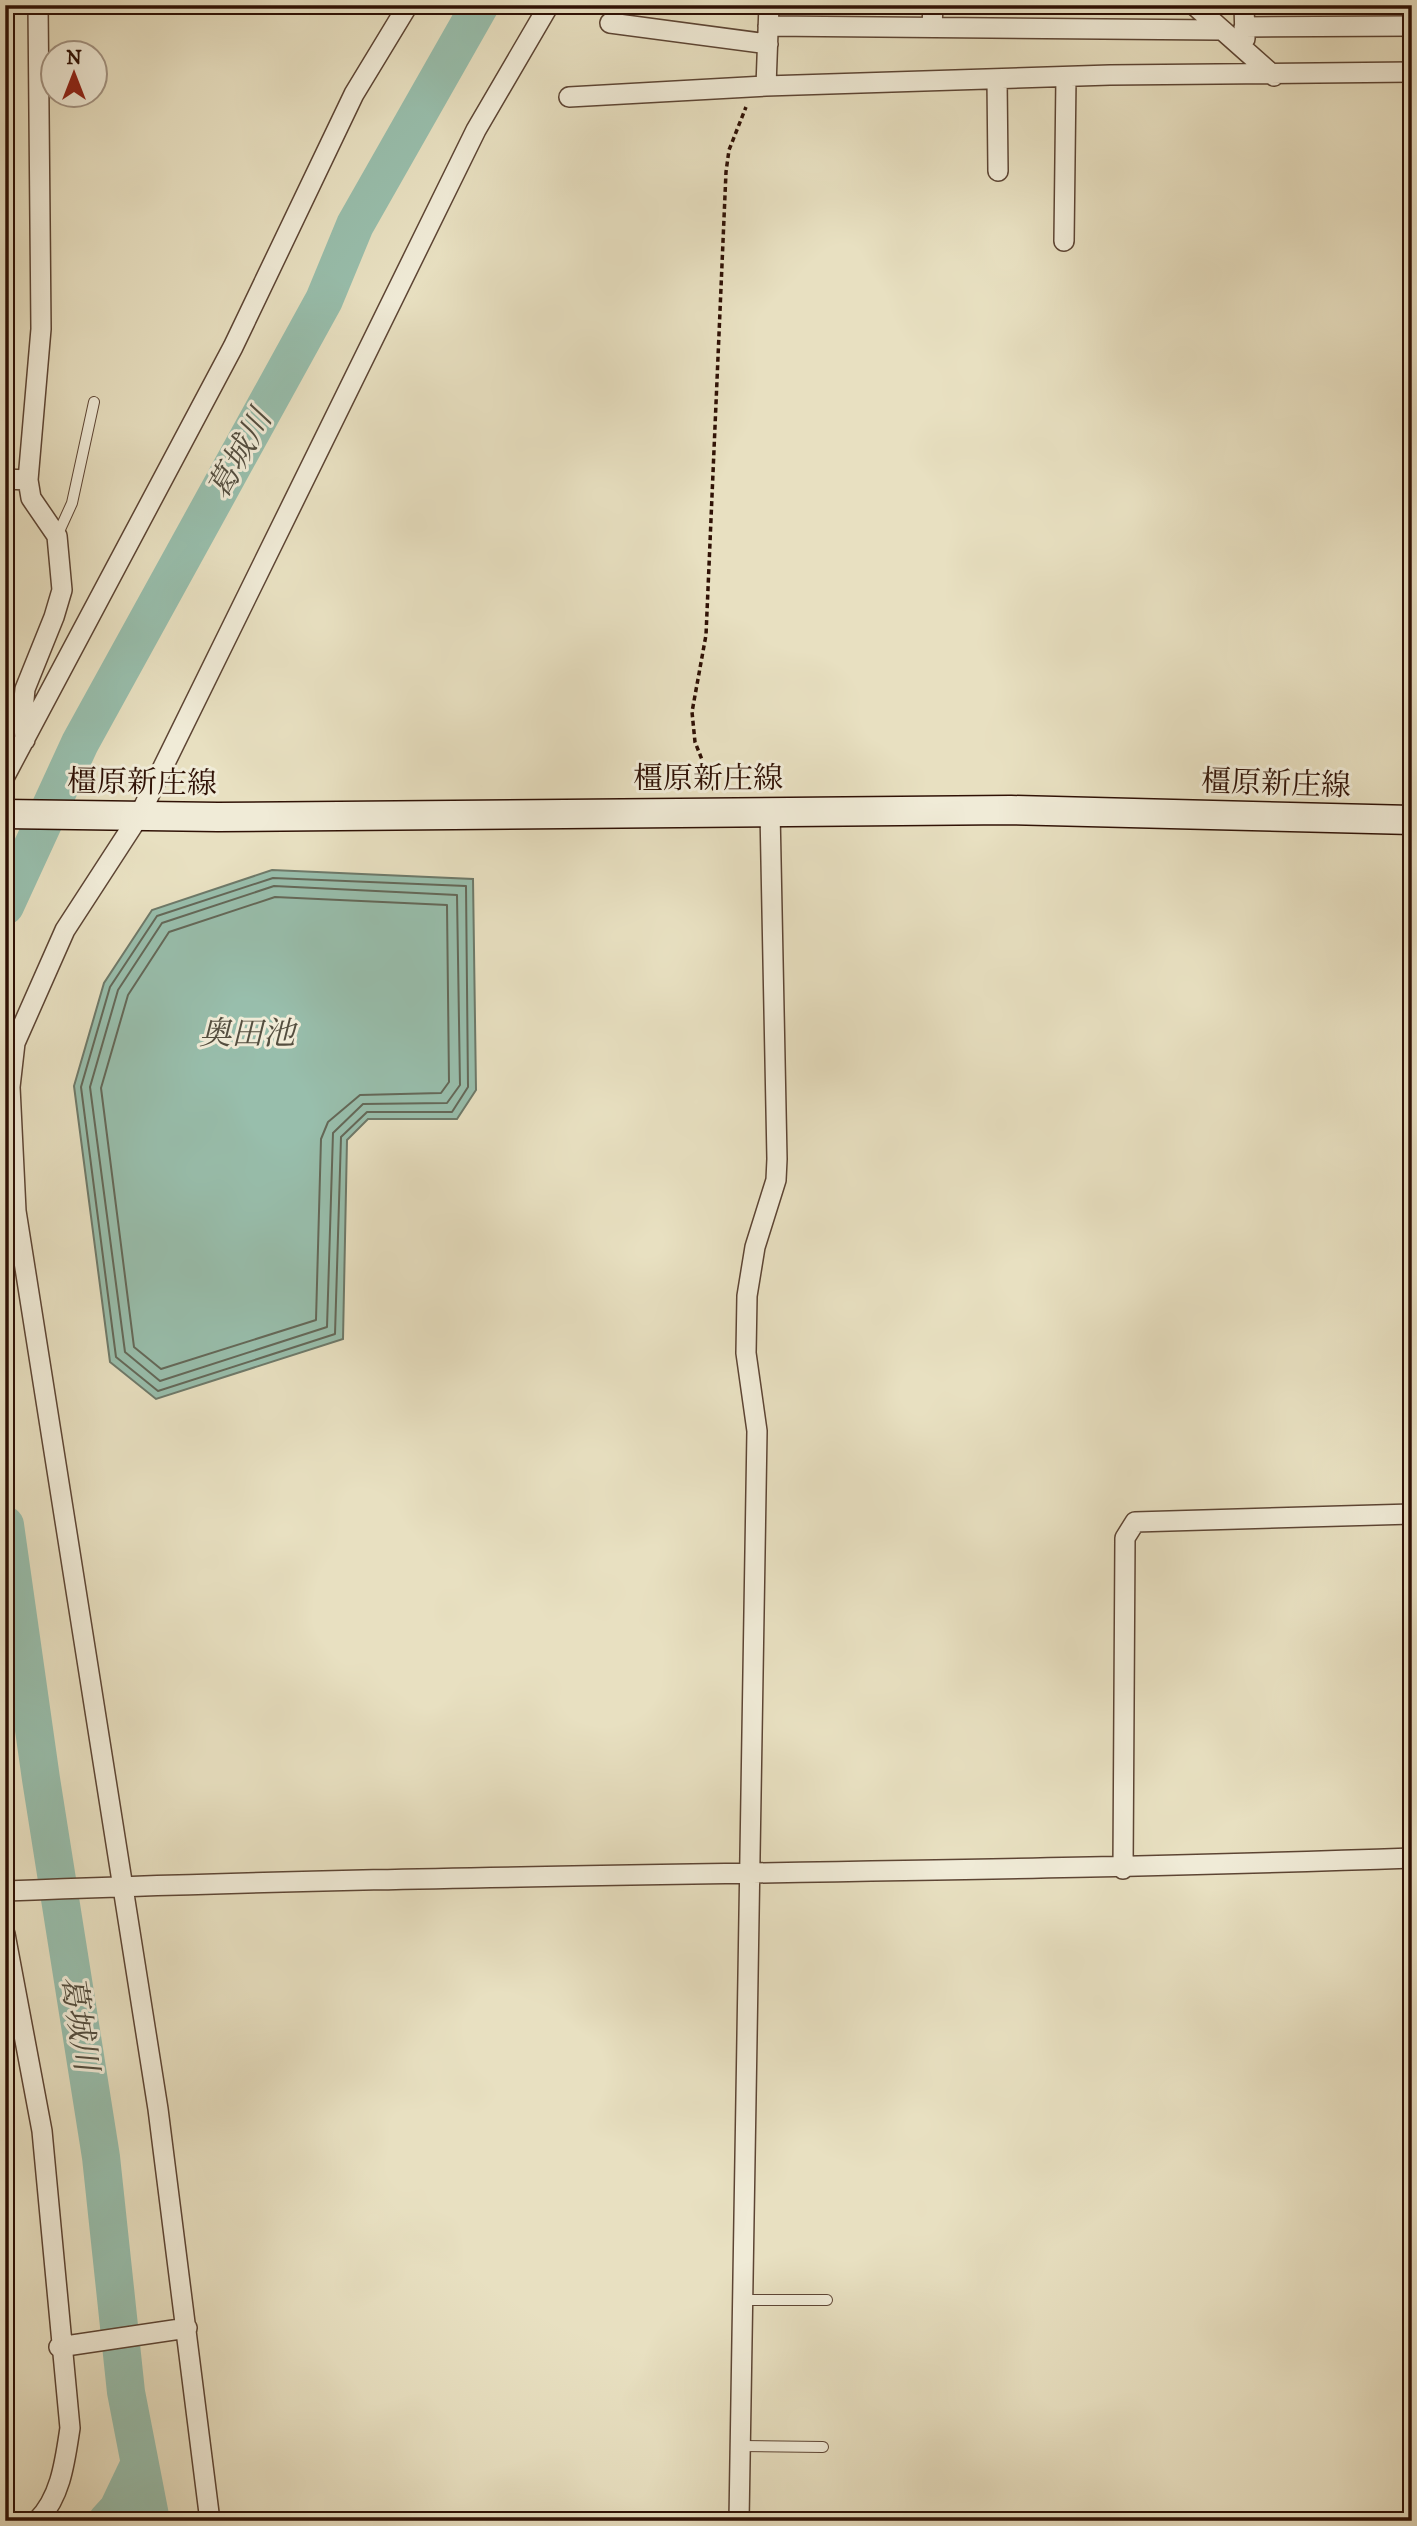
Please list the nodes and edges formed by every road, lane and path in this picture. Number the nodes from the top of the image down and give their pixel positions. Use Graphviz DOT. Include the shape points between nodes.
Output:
graph roads {
  1 [pos="38,5"];
  2 [pos="408,5"];
  3 [pos="549,5"];
  4 [pos="769,5"];
  5 [pos="933,5"];
  6 [pos="1194,5"];
  7 [pos="1244,5"];
  8 [pos="610,23"];
  9 [pos="1412,26"];
  10 [pos="932,27"];
  11 [pos="1244,27"];
  12 [pos="1219,30"];
  13 [pos="768,35"];
  14 [pos="1245,51"];
  15 [pos="1412,72"];
  16 [pos="1066,76"];
  17 [pos="1274,76"];
  18 [pos="997,79"];
  19 [pos="761,86"];
  20 [pos="569,97"];
  21 [pos="998,171"];
  22 [pos="1064,241"];
  23 [pos="94,402"];
  24 [pos="5,479"];
  25 [pos="28,480"];
  26 [pos="57,536"];
  27 [pos="25,741"];
  28 [pos="5,776"];
  29 [pos="770,811"];
  30 [pos="722,812"];
  31 [pos="5,814"];
  32 [pos="139,816"];
  33 [pos="1412,820"];
  34 [pos="1412,1514"];
  35 [pos="1412,1858"];
  36 [pos="1123,1869"];
  37 [pos="750,1872"];
  38 [pos="119,1887"];
  39 [pos="9,1891"];
  40 [pos="5,1934"];
  41 [pos="741,2300"];
  42 [pos="827,2300"];
  43 [pos="179,2329"];
  44 [pos="69,2345"];
  45 [pos="739,2446"];
  46 [pos="823,2447"];
  47 [pos="208,2492"];
  48 [pos="48,2517"];
  49 [pos="210,2521"];
  50 [pos="220,2521"];
  51 [pos="739,2521"];
  1 -- 25 [label="street" via="41,329"];
  2 -- 27 [label="street" via="354,94 227,359"];
  3 -- 32 [label="street" via="475,130"];
  4 -- 13 [label="street"];
  5 -- 10 [label="street"];
  6 -- 12 [label="street"];
  7 -- 11 [label="street"];
  8 -- 13 [label="street"];
  9 -- 11 [label="street"];
  10 -- 12 [label="street"];
  10 -- 13 [label="street"];
  11 -- 14 [label="street"];
  12 -- 14 [label="street"];
  13 -- 19 [label="street"];
  14 -- 17 [label="street"];
  15 -- 17 [label="street"];
  16 -- 17 [label="street"];
  16 -- 18 [label="street"];
  16 -- 22 [label="street"];
  18 -- 19 [label="street"];
  18 -- 21 [label="street"];
  19 -- 20 [label="street"];
  19 -- 30 [label="path" via="729,150 726,172 706,635 692,712 695,742"];
  23 -- 26 [label="lane" via="72,503"];
  24 -- 25 [label="street"];
  25 -- 26 [label="street" via="31,498"];
  26 -- 27 [label="street" via="62,590 25,689"];
  27 -- 28 [label="street"];
  29 -- 30 [label="main road, 橿原新庄線"];
  29 -- 33 [label="main road, 橿原新庄線" via="1024,810"];
  29 -- 37 [label="street" via="777,1169 754,1247 747,1296 746,1353 757,1431"];
  30 -- 32 [label="main road, 橿原新庄線"];
  31 -- 32 [label="main road, 橿原新庄線"];
  32 -- 38 [label="street" via="65,930 15,1043 10,1087 16,1211"];
  34 -- 36 [label="street" via="1135,1522 1125,1538"];
  35 -- 36 [label="street"];
  36 -- 37 [label="street"];
  37 -- 38 [label="street"];
  37 -- 41 [label="street"];
  38 -- 39 [label="street"];
  38 -- 43 [label="street"];
  40 -- 44 [label="street" via="42,2131"];
  41 -- 42 [label="lane"];
  41 -- 45 [label="street"];
  43 -- 44 [label="street"];
  43 -- 47 [label="street"];
  44 -- 48 [label="street" via="69,2428 63,2473"];
  45 -- 46 [label="lane"];
  45 -- 51 [label="street"];
  47 -- 49 [label="street"];
  47 -- 50 [label="street"];
}
